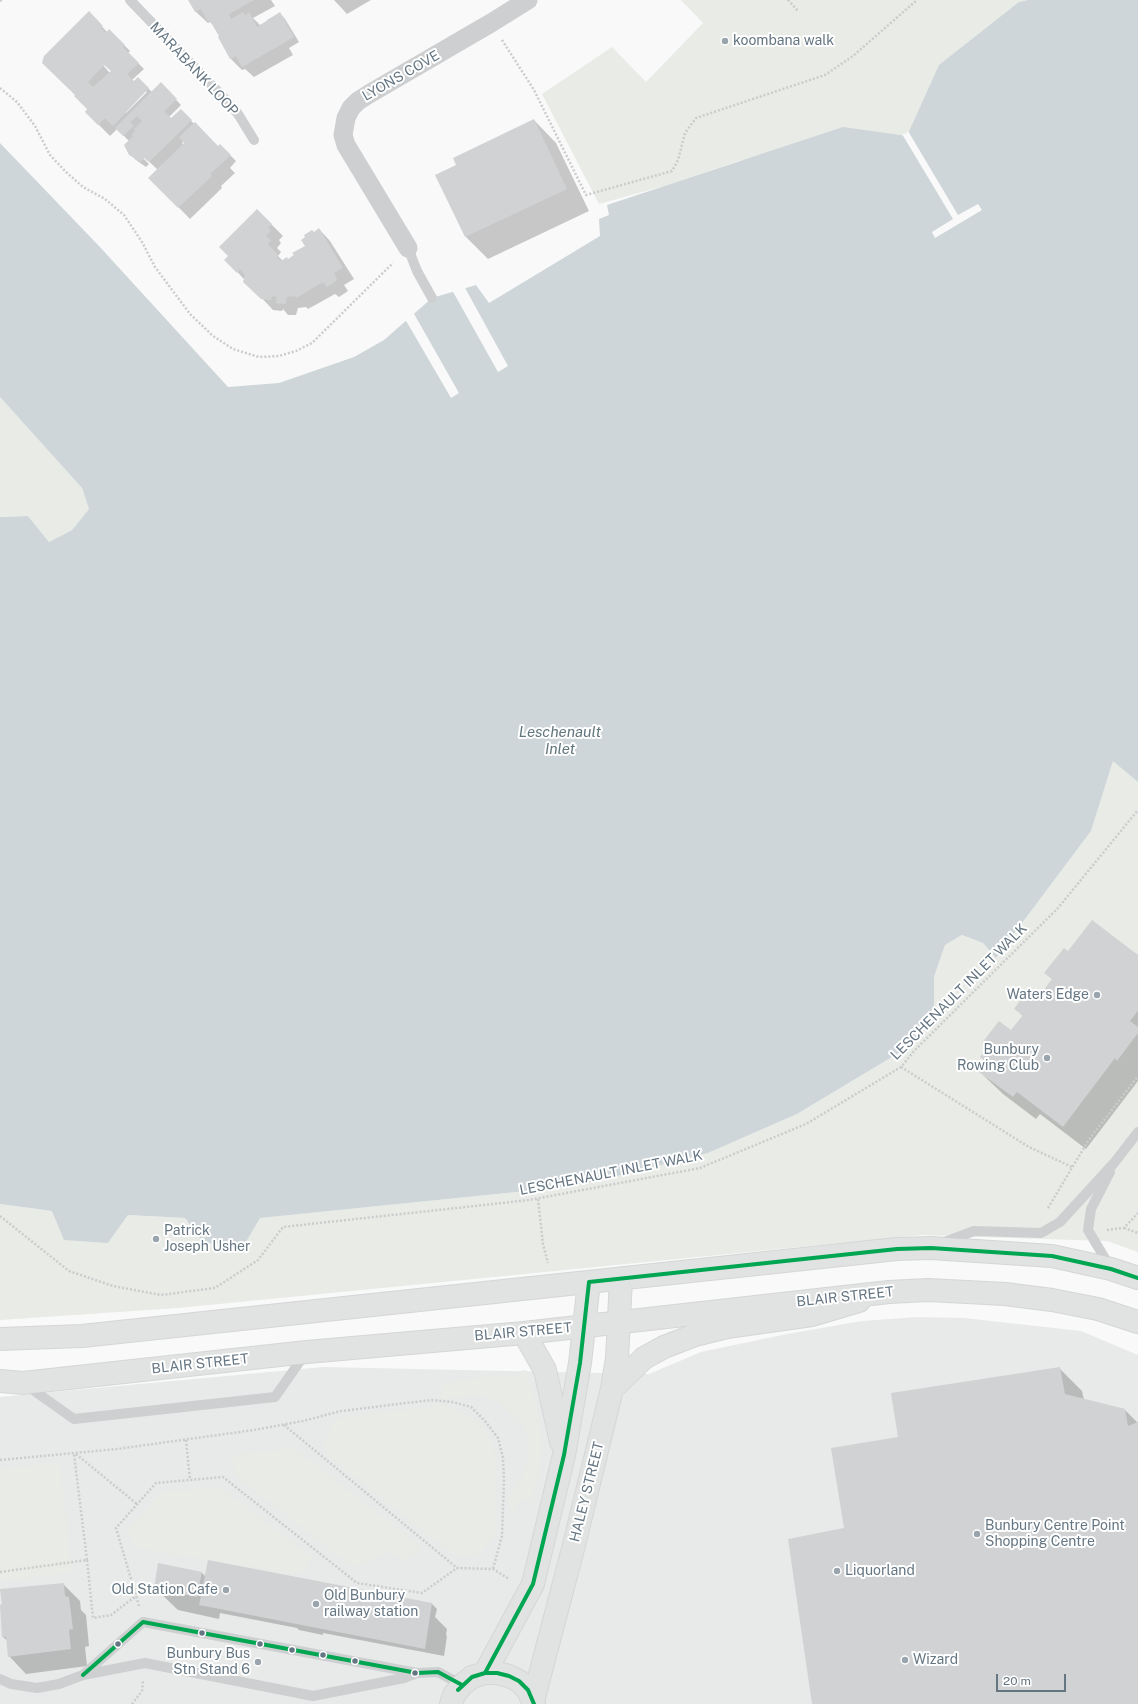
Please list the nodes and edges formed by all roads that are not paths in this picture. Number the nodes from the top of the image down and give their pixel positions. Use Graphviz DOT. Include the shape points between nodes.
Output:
graph roads {
  1 [pos="130,0"];
  2 [pos="528,0"];
  3 [pos="254,140"];
  4 [pos="408,248"];
  5 [pos="432,298"];
  6 [pos="1138,1132"];
  7 [pos="1114,1163"];
  8 [pos="931,1248"];
  9 [pos="1111,1269"];
  10 [pos="621,1278"];
  11 [pos="1138,1278"];
  12 [pos="589,1282"];
  13 [pos="888,1292"];
  14 [pos="1138,1322"];
  15 [pos="619,1323"];
  16 [pos="585,1326"];
  17 [pos="524,1333"];
  18 [pos="0,1339"];
  19 [pos="307,1352"];
  20 [pos="0,1381"];
  21 [pos="24,1383"];
  22 [pos="612,1390"];
  23 [pos="564,1455"];
  24 [pos="417,1673"];
  25 [pos="485,1673"];
  26 [pos="83,1675"];
  27 [pos="0,1679"];
  28 [pos="462,1685"];
  29 [pos="533,1703"];
  30 [pos="451,1704"];
  1 -- 3 [label="lane, MARABANK LOOP" via="238,114"];
  2 -- 4 [label="street, LYONS COVE" via="358,101 346,118 343,135 346,145"];
  4 -- 5 [label="lane"];
  6 -- 7 [label="lane"];
  7 -- 8 [label="lane" via="1060,1222 1041,1233 974,1231"];
  7 -- 9 [label="lane" via="1091,1209 1088,1230"];
  8 -- 9 [label="main road" via="1052,1256"];
  8 -- 10 [label="main road" via="897,1249"];
  9 -- 11 [label="main road"];
  10 -- 12 [label="main road"];
  10 -- 15 [label="main road, HALEY STREET"];
  12 -- 16 [label="main road"];
  12 -- 18 [label="main road" via="82,1336"];
  13 -- 14 [label="main road, BLAIR STREET" via="928,1290 1005,1294 1098,1309"];
  13 -- 15 [label="main road, BLAIR STREET" via="643,1318"];
  13 -- 22 [label="main road" via="812,1315 695,1335 644,1358"];
  15 -- 16 [label="main road, BLAIR STREET"];
  15 -- 22 [label="main road, HALEY STREET"];
  16 -- 17 [label="main road, BLAIR STREET"];
  16 -- 23 [label="main road"];
  17 -- 19 [label="main road, BLAIR STREET"];
  17 -- 23 [label="main road" via="545,1370"];
  19 -- 21 [label="main road, BLAIR STREET"];
  19 -- 21 [label="lane" via="275,1397 74,1419"];
  20 -- 21 [label="main road, BLAIR STREET"];
  22 -- 29 [label="main road, HALEY STREET"];
  23 -- 25 [label="main road" via="533,1584"];
  24 -- 26 [label="lane" via="404,1678 313,1696 144,1663"];
  24 -- 26 [label="lane" via="143,1622"];
  24 -- 28 [label="lane" via="438,1672"];
  25 -- 28 [label="main road" via="472,1677"];
  25 -- 29 [label="main road" via="497,1672 519,1681 528,1690"];
  26 -- 27 [label="lane" via="38,1688 11,1684"];
  28 -- 30 [label="main road"];
}
